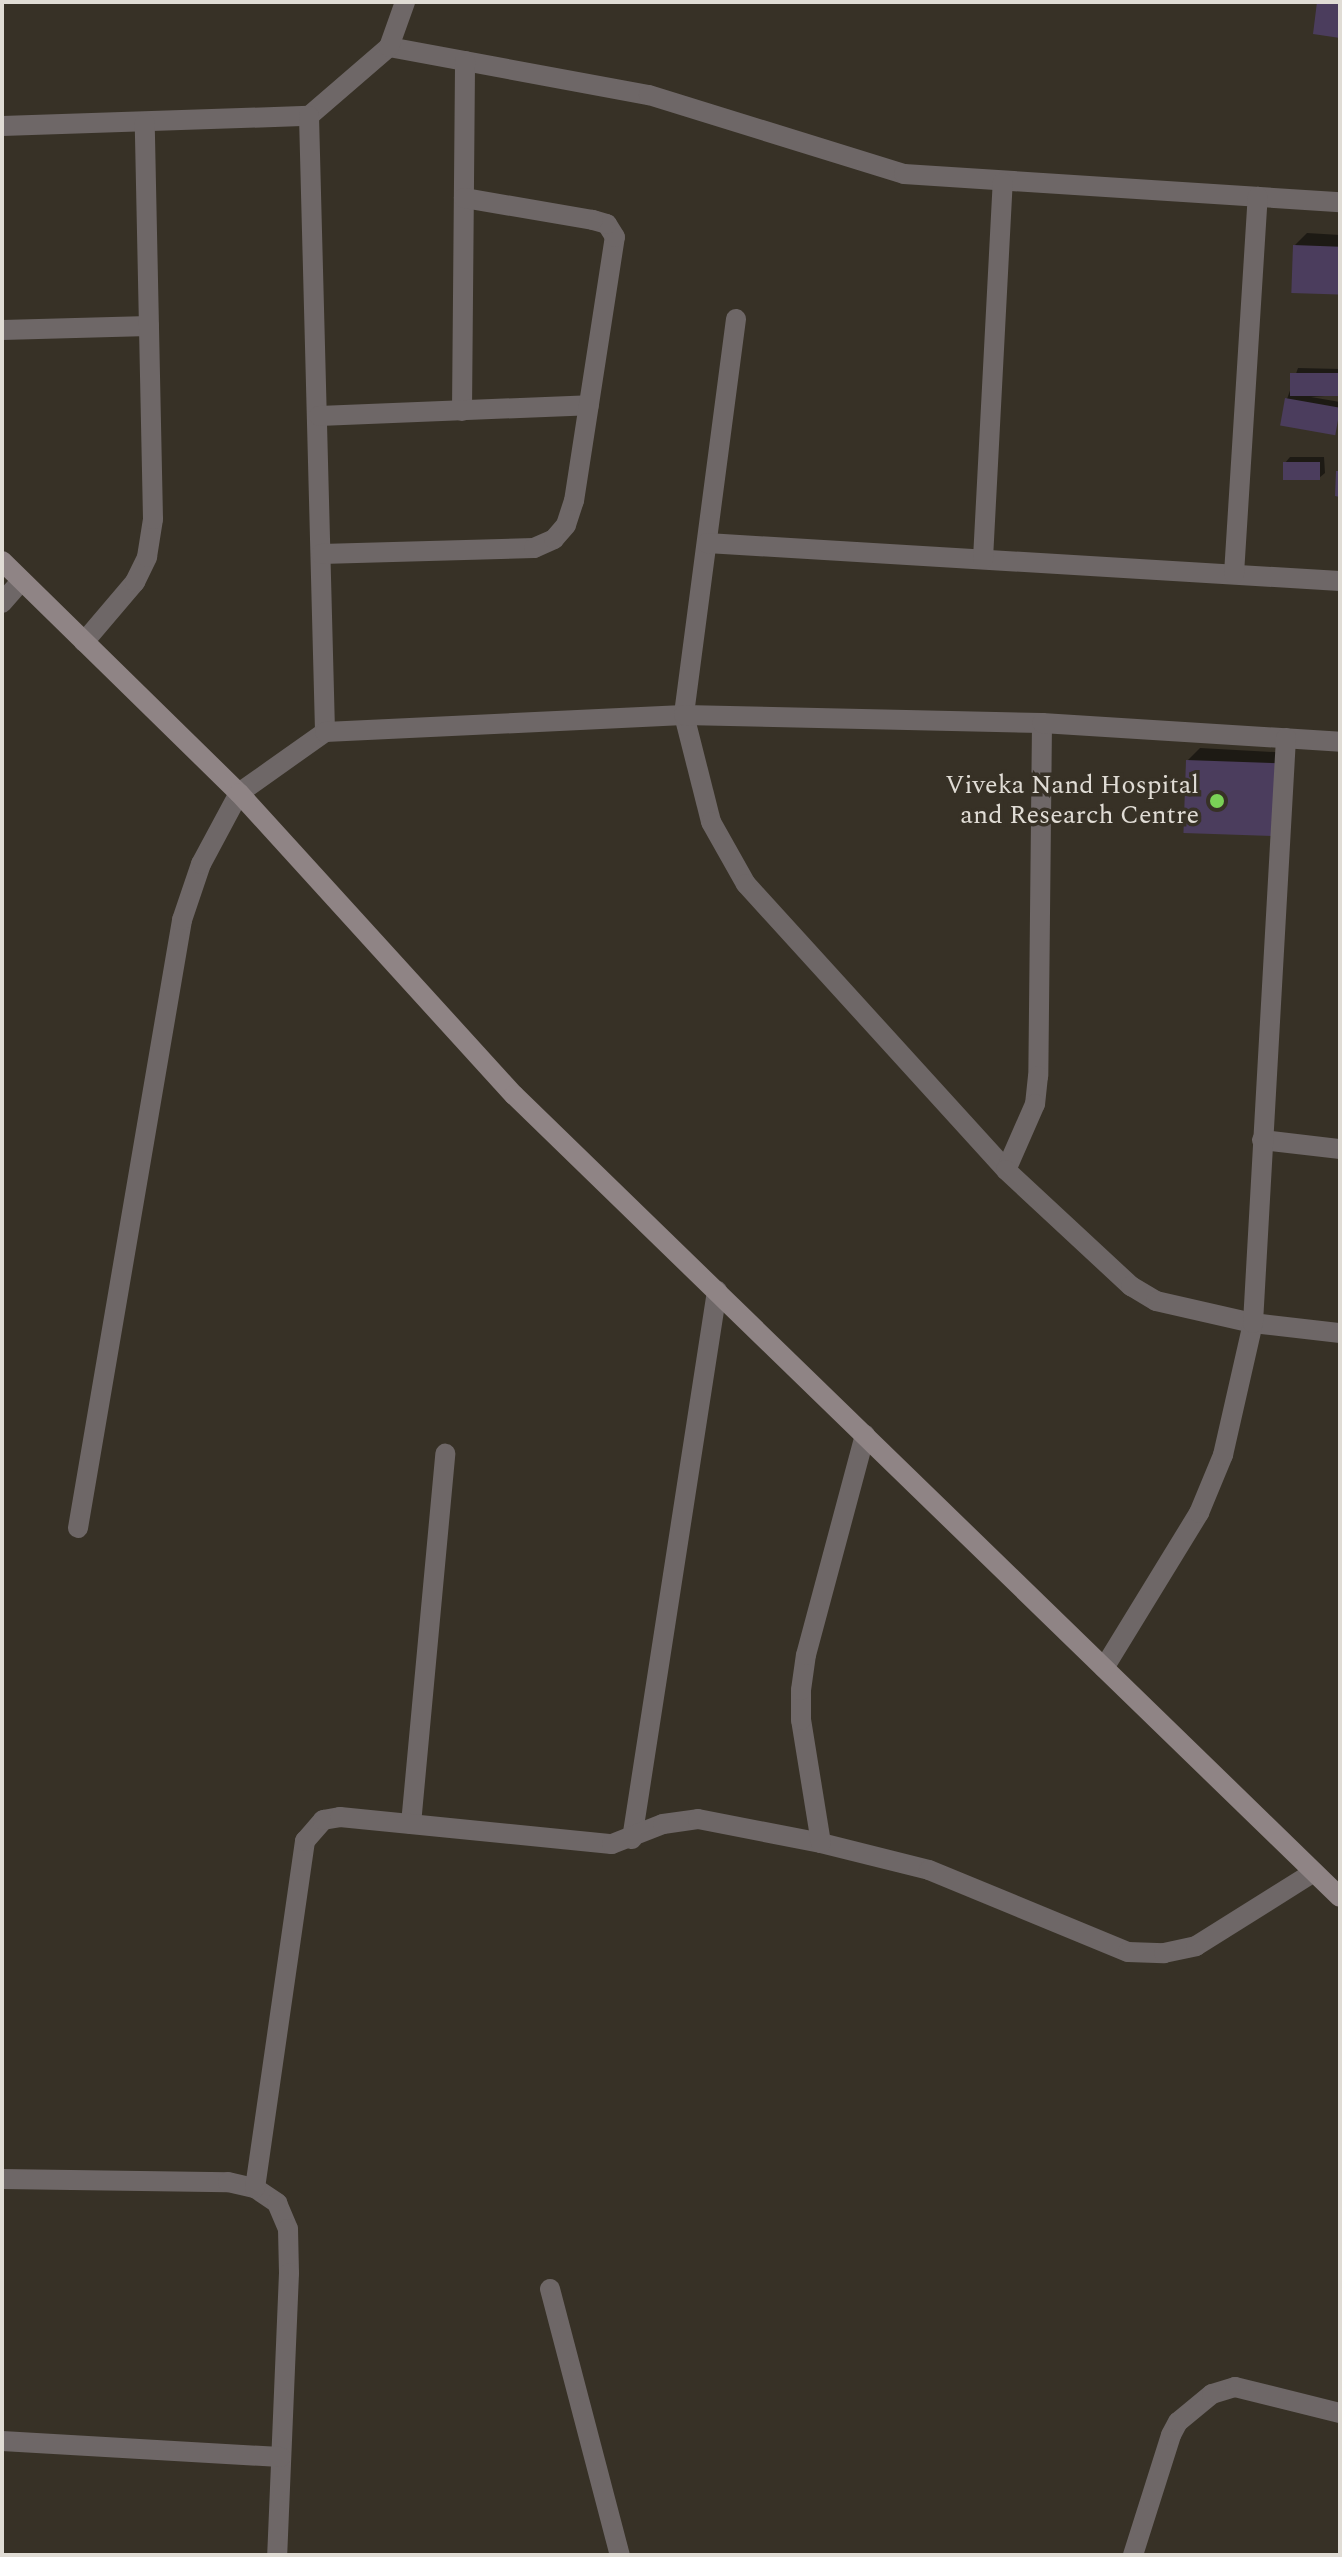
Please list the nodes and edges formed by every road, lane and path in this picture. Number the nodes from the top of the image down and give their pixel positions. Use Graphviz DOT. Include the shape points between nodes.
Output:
graph roads {
  1 [pos="405,2"];
  2 [pos="389,47"];
  3 [pos="465,61"];
  4 [pos="309,116"];
  5 [pos="145,123"];
  6 [pos="2,126"];
  7 [pos="1003,183"];
  8 [pos="1258,197"];
  9 [pos="464,198"];
  10 [pos="1340,202"];
  11 [pos="736,319"];
  12 [pos="149,326"];
  13 [pos="2,330"];
  14 [pos="589,405"];
  15 [pos="462,411"];
  16 [pos="319,416"];
  17 [pos="707,543"];
  18 [pos="321,554"];
  19 [pos="983,559"];
  20 [pos="2,561"];
  21 [pos="1234,574"];
  22 [pos="21,581"];
  23 [pos="1340,581"];
  24 [pos="2,603"];
  25 [pos="84,642"];
  26 [pos="684,715"];
  27 [pos="1042,723"];
  28 [pos="325,732"];
  29 [pos="1286,738"];
  30 [pos="1340,742"];
  31 [pos="239,793"];
  32 [pos="1262,1140"];
  33 [pos="1340,1149"];
  34 [pos="1006,1170"];
  35 [pos="717,1291"];
  36 [pos="1253,1323"];
  37 [pos="1340,1333"];
  38 [pos="865,1435"];
  39 [pos="445,1454"];
  40 [pos="78,1528"];
  41 [pos="1104,1668"];
  42 [pos="411,1824"];
  43 [pos="632,1839"];
  44 [pos="821,1843"];
  45 [pos="1314,1872"];
  46 [pos="1340,1897"];
  47 [pos="2,2179"];
  48 [pos="255,2188"];
  49 [pos="550,2289"];
  50 [pos="1340,2413"];
  51 [pos="2,2441"];
  52 [pos="281,2457"];
  53 [pos="277,2555"];
  54 [pos="620,2555"];
  55 [pos="1133,2555"];
  1 -- 2 [label="street"];
  2 -- 3 [label="street"];
  2 -- 4 [label="street"];
  3 -- 7 [label="street" via="649,95 904,174"];
  3 -- 9 [label="street"];
  4 -- 5 [label="street"];
  4 -- 16 [label="street"];
  5 -- 6 [label="street"];
  5 -- 12 [label="street"];
  7 -- 8 [label="street"];
  7 -- 19 [label="street"];
  8 -- 10 [label="street"];
  8 -- 21 [label="street"];
  9 -- 14 [label="street" via="593,220 607,224 615,237"];
  9 -- 15 [label="street"];
  11 -- 17 [label="street"];
  12 -- 13 [label="street"];
  12 -- 25 [label="street" via="153,519 147,557 135,582"];
  14 -- 15 [label="street"];
  14 -- 18 [label="street" via="574,501 554,539 534,548"];
  15 -- 16 [label="street"];
  16 -- 18 [label="street"];
  17 -- 19 [label="street"];
  17 -- 26 [label="street"];
  18 -- 28 [label="street"];
  19 -- 21 [label="street"];
  20 -- 22 [label="street"];
  21 -- 23 [label="street"];
  22 -- 24 [label="street"];
  22 -- 25 [label="street"];
  25 -- 31 [label="street"];
  26 -- 27 [label="street"];
  26 -- 28 [label="street"];
  26 -- 34 [label="street" via="711,822 730,863"];
  27 -- 29 [label="street"];
  27 -- 34 [label="street" via="1038,1076 1035,1104"];
  28 -- 31 [label="street"];
  29 -- 30 [label="street"];
  29 -- 32 [label="street"];
  31 -- 35 [label="street" via="514,1095"];
  31 -- 40 [label="street" via="201,864 167,987"];
  32 -- 33 [label="street"];
  32 -- 36 [label="street"];
  34 -- 36 [label="street" via="1131,1286 1156,1301"];
  35 -- 38 [label="street"];
  35 -- 43 [label="street"];
  36 -- 37 [label="street"];
  36 -- 41 [label="street" via="1223,1455 1199,1513"];
  38 -- 41 [label="street"];
  38 -- 44 [label="street" via="801,1690"];
  39 -- 42 [label="street"];
  41 -- 45 [label="street"];
  42 -- 43 [label="street" via="612,1844"];
  42 -- 48 [label="street" via="332,1819 313,1827 305,1841"];
  43 -- 44 [label="street" via="663,1824 698,1819"];
  44 -- 45 [label="street" via="929,1870 1128,1952 1164,1953 1196,1946"];
  45 -- 46 [label="street"];
  47 -- 48 [label="street" via="228,2182"];
  48 -- 52 [label="street" via="277,2203 288,2229"];
  49 -- 54 [label="street"];
  50 -- 55 [label="street" via="1235,2387 1212,2394 1178,2422 1171,2435"];
  51 -- 52 [label="street"];
  52 -- 53 [label="street"];
}
